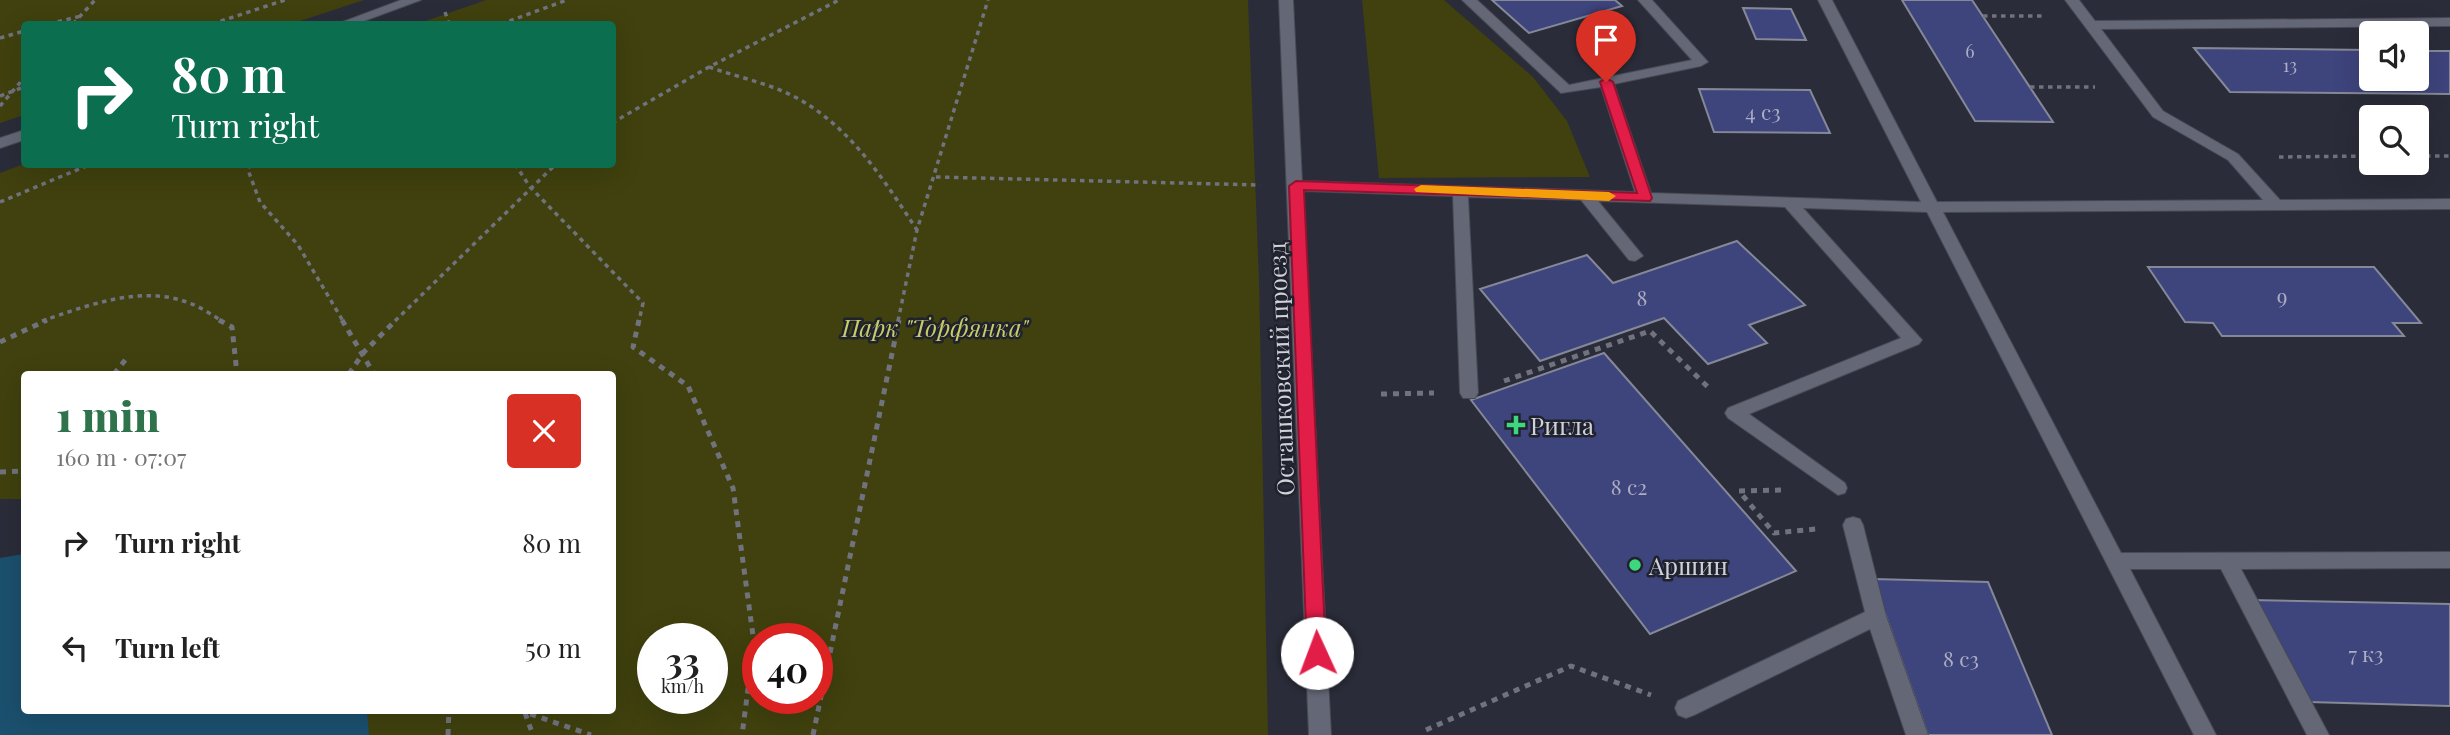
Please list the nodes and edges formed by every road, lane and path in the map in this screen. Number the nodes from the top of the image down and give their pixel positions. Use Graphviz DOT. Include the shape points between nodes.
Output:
graph roads {
  1 [pos="94,0"];
  2 [pos="285,0"];
  3 [pos="414,0"];
  4 [pos="567,0"];
  5 [pos="839,0"];
  6 [pos="988,0"];
  7 [pos="1286,0"];
  8 [pos="1469,0"];
  9 [pos="1645,0"];
  10 [pos="1825,0"];
  11 [pos="2072,0"];
  12 [pos="81,16"];
  13 [pos="1983,16"];
  14 [pos="2087,20"];
  15 [pos="61,21"];
  16 [pos="76,21"];
  17 [pos="221,21"];
  18 [pos="353,21"];
  19 [pos="509,21"];
  20 [pos="2450,22"];
  21 [pos="21,32"];
  22 [pos="0,38"];
  23 [pos="709,67"];
  24 [pos="21,82"];
  25 [pos="1606,82"];
  26 [pos="2030,87"];
  27 [pos="21,88"];
  28 [pos="2137,88"];
  29 [pos="13,91"];
  30 [pos="0,96"];
  31 [pos="0,106"];
  32 [pos="616,121"];
  33 [pos="21,136"];
  34 [pos="0,144"];
  35 [pos="2359,156"];
  36 [pos="2429,156"];
  37 [pos="2450,156"];
  38 [pos="2233,157"];
  39 [pos="81,168"];
  40 [pos="249,168"];
  41 [pos="517,168"];
  42 [pos="551,168"];
  43 [pos="936,177"];
  44 [pos="1296,186"];
  45 [pos="530,187"];
  46 [pos="1460,191"];
  47 [pos="1584,195"];
  48 [pos="1645,198"];
  49 [pos="0,202"];
  50 [pos="1790,202"];
  51 [pos="2450,204"];
  52 [pos="2276,205"];
  53 [pos="1931,207"];
  54 [pos="917,230"];
  55 [pos="1635,256"];
  56 [pos="0,342"];
  57 [pos="363,353"];
  58 [pos="126,359"];
  59 [pos="116,371"];
  60 [pos="237,371"];
  61 [pos="351,371"];
  62 [pos="372,371"];
  63 [pos="1469,393"];
  64 [pos="1381,394"];
  65 [pos="1734,413"];
  66 [pos="21,471"];
  67 [pos="0,472"];
  68 [pos="1838,488"];
  69 [pos="1853,525"];
  70 [pos="2226,559"];
  71 [pos="2450,560"];
  72 [pos="2115,561"];
  73 [pos="1876,616"];
  74 [pos="1685,708"];
  75 [pos="449,714"];
  76 [pos="524,714"];
  77 [pos="532,714"];
  78 [pos="1426,730"];
  79 [pos="448,735"];
  80 [pos="533,735"];
  81 [pos="592,735"];
  82 [pos="742,735"];
  83 [pos="813,735"];
  84 [pos="1320,735"];
  85 [pos="1917,735"];
  86 [pos="2205,735"];
  87 [pos="2318,735"];
  1 -- 12 [label="path"];
  2 -- 17 [label="path"];
  3 -- 18 [label="street"];
  4 -- 19 [label="path"];
  5 -- 23 [label="path"];
  6 -- 43 [label="path"];
  7 -- 44 [label="street, Осташковский проезд"];
  8 -- 25 [label="street" via="1566,90"];
  9 -- 25 [label="street" via="1701,62"];
  10 -- 53 [label="street"];
  11 -- 14 [label="street"];
  12 -- 15 [label="path"];
  12 -- 16 [label="path"];
  13 -- 14 [label="path"];
  14 -- 20 [label="street"];
  14 -- 28 [label="street"];
  21 -- 22 [label="path"];
  23 -- 32 [label="path"];
  23 -- 54 [label="path" via="795,97 840,129 872,162"];
  24 -- 29 [label="path"];
  25 -- 48 [label="street"];
  26 -- 28 [label="path"];
  27 -- 29 [label="path"];
  28 -- 38 [label="street" via="2158,114"];
  29 -- 30 [label="path"];
  29 -- 31 [label="path"];
  33 -- 34 [label="street"];
  35 -- 38 [label="path"];
  36 -- 37 [label="path"];
  38 -- 52 [label="street"];
  39 -- 49 [label="path"];
  40 -- 57 [label="path" via="260,202 298,245"];
  41 -- 45 [label="path"];
  42 -- 45 [label="path"];
  43 -- 44 [label="path"];
  43 -- 54 [label="path"];
  44 -- 46 [label="street"];
  44 -- 84 [label="street, Осташковский проезд"];
  45 -- 57 [label="path"];
  45 -- 82 [label="path" via="643,303 633,347 688,386 733,488 754,643"];
  46 -- 47 [label="street"];
  46 -- 63 [label="street"];
  47 -- 48 [label="street"];
  47 -- 55 [label="street"];
  48 -- 50 [label="street"];
  50 -- 53 [label="street"];
  50 -- 65 [label="street" via="1913,340"];
  51 -- 52 [label="street"];
  52 -- 53 [label="street"];
  53 -- 72 [label="street"];
  54 -- 83 [label="path"];
  56 -- 60 [label="path" via="94,303 142,295 188,302 232,327"];
  57 -- 61 [label="path"];
  57 -- 62 [label="path"];
  58 -- 59 [label="path"];
  63 -- 64 [label="path"];
  63 -- 65 [label="path" via="1650,331"];
  65 -- 68 [label="street"];
  66 -- 67 [label="path"];
  68 -- 69 [label="path" via="1739,491 1774,533"];
  69 -- 73 [label="street"];
  70 -- 71 [label="street"];
  70 -- 72 [label="street"];
  70 -- 87 [label="street"];
  72 -- 86 [label="street"];
  73 -- 74 [label="street"];
  73 -- 85 [label="street"];
  74 -- 78 [label="path" via="1571,666"];
  75 -- 79 [label="path"];
  76 -- 80 [label="path"];
  77 -- 81 [label="path"];
}
